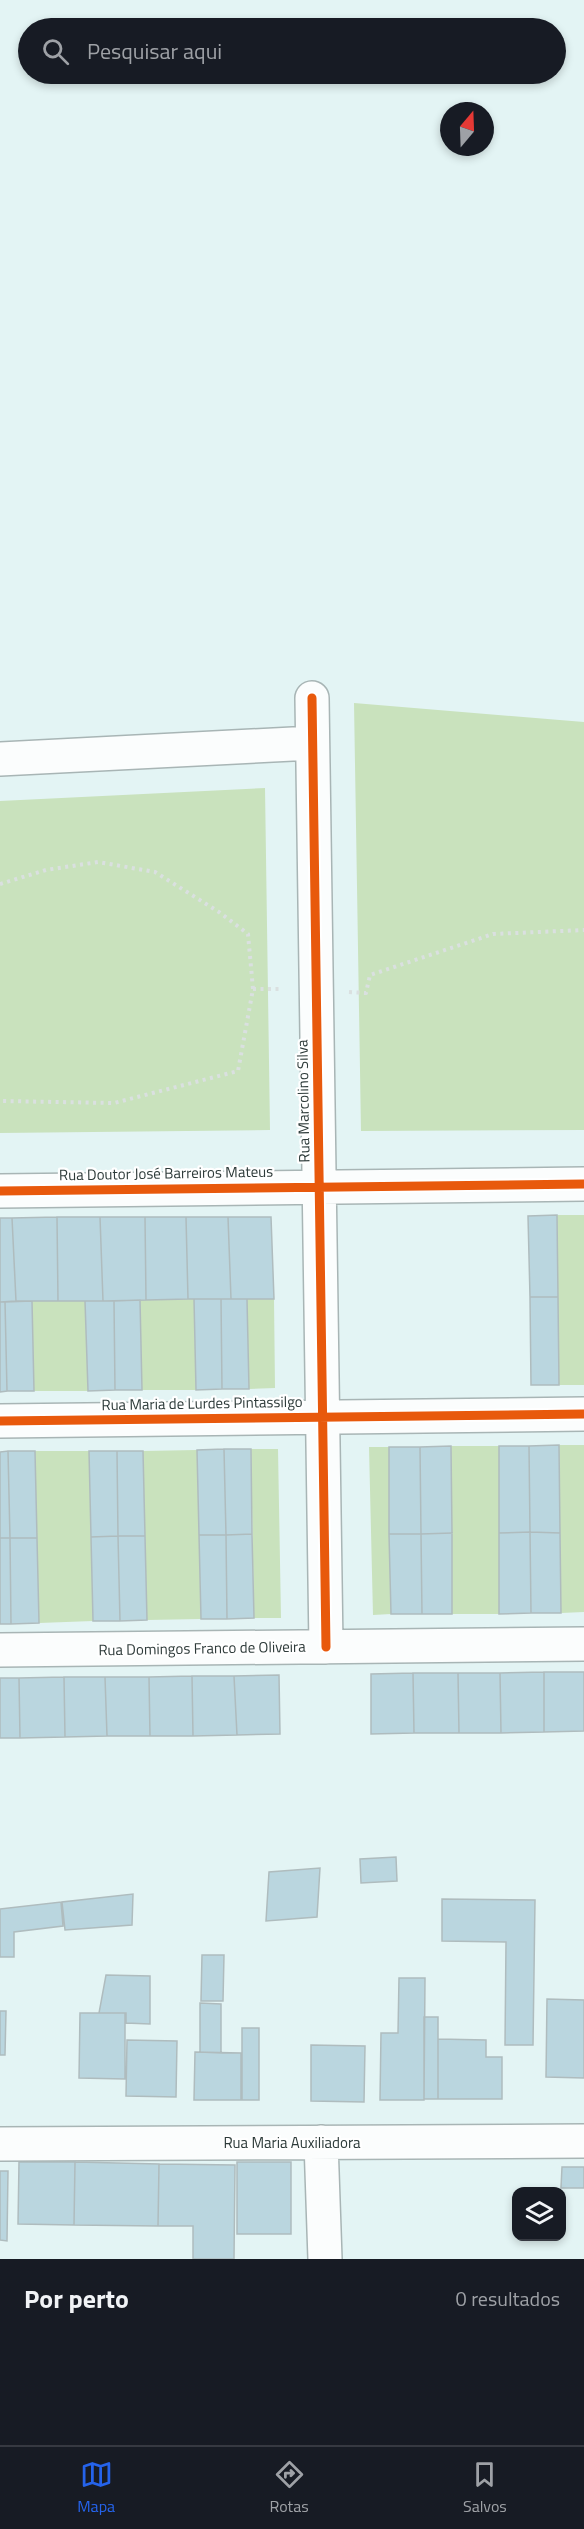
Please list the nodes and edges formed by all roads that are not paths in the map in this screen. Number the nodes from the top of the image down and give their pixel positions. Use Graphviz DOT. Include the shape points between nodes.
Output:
graph roads {
  1 [pos="312,698"];
  2 [pos="312,743"];
  3 [pos="0,759"];
  4 [pos="584,1184"];
  5 [pos="319,1186"];
  6 [pos="0,1191"];
  7 [pos="584,1414"];
  8 [pos="322,1417"];
  9 [pos="0,1421"];
  10 [pos="584,1644"];
  11 [pos="326,1647"];
  12 [pos="0,1650"];
  13 [pos="584,2141"];
  14 [pos="321,2142"];
  15 [pos="0,2144"];
  16 [pos="325,2259"];
  1 -- 2 [label="street, Rua Marcolino Silva"];
  2 -- 3 [label="street"];
  2 -- 5 [label="street, Rua Marcolino Silva"];
  4 -- 5 [label="street, Rua Doutor José Barreiros Mateus"];
  5 -- 6 [label="street, Rua Doutor José Barreiros Mateus"];
  5 -- 8 [label="street, Rua Marcolino Silva"];
  7 -- 8 [label="street, Rua Maria de Lurdes Pintassilgo"];
  8 -- 9 [label="street, Rua Maria de Lurdes Pintassilgo"];
  8 -- 11 [label="street, Rua Marcolino Silva"];
  10 -- 11 [label="street, Rua Domingos Franco de Oliveira"];
  11 -- 12 [label="street, Rua Domingos Franco de Oliveira"];
  13 -- 14 [label="street, Rua Maria Auxiliadora"];
  14 -- 15 [label="street, Rua Maria Auxiliadora"];
  14 -- 16 [label="street"];
}
